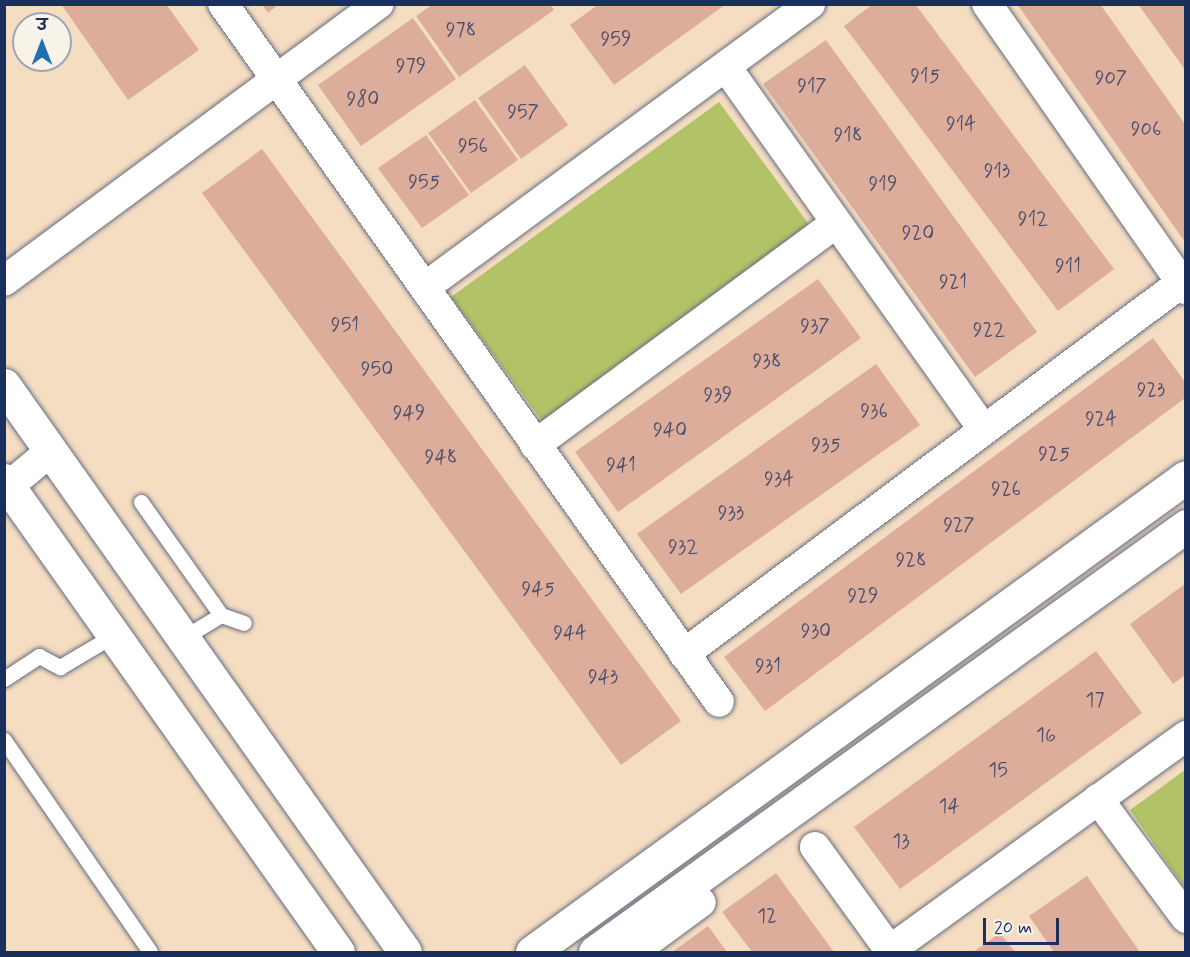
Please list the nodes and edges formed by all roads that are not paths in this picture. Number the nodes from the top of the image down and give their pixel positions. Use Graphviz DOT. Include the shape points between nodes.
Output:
graph roads {
  1 [pos="223,4"];
  2 [pos="379,4"];
  3 [pos="810,4"];
  4 [pos="987,4"];
  5 [pos="726,67"];
  6 [pos="277,80"];
  7 [pos="836,223"];
  8 [pos="4,281"];
  9 [pos="1183,286"];
  10 [pos="425,287"];
  11 [pos="4,385"];
  12 [pos="984,430"];
  13 [pos="535,445"];
  14 [pos="51,452"];
  15 [pos="1185,477"];
  16 [pos="6,486"];
  17 [pos="141,502"];
  18 [pos="1185,526"];
  19 [pos="221,615"];
  20 [pos="244,623"];
  21 [pos="114,635"];
  22 [pos="183,638"];
  23 [pos="684,654"];
  24 [pos="4,679"];
  25 [pos="719,702"];
  26 [pos="1185,736"];
  27 [pos="4,740"];
  28 [pos="1098,799"];
  29 [pos="815,847"];
  30 [pos="701,902"];
  31 [pos="1185,918"];
  32 [pos="150,952"];
  33 [pos="338,952"];
  34 [pos="405,952"];
  35 [pos="532,952"];
  36 [pos="595,952"];
  37 [pos="633,952"];
  38 [pos="890,952"];
  1 -- 6 [label="street"];
  2 -- 6 [label="street"];
  3 -- 5 [label="street"];
  4 -- 9 [label="street"];
  5 -- 7 [label="street"];
  5 -- 10 [label="street"];
  6 -- 8 [label="street"];
  6 -- 10 [label="street"];
  7 -- 12 [label="street"];
  7 -- 13 [label="street"];
  9 -- 12 [label="street"];
  10 -- 13 [label="street"];
  11 -- 14 [label="main road"];
  12 -- 23 [label="street"];
  13 -- 23 [label="street"];
  14 -- 16 [label="street"];
  14 -- 22 [label="main road"];
  15 -- 35 [label="main road"];
  16 -- 21 [label="main road"];
  17 -- 19 [label="lane"];
  18 -- 36 [label="main road"];
  19 -- 20 [label="lane"];
  19 -- 22 [label="lane"];
  21 -- 24 [label="lane" via="60,667 39,656"];
  21 -- 33 [label="main road"];
  22 -- 34 [label="main road"];
  23 -- 25 [label="street"];
  26 -- 28 [label="street"];
  27 -- 32 [label="lane"];
  28 -- 31 [label="street"];
  28 -- 38 [label="street"];
  29 -- 38 [label="street"];
  30 -- 37 [label="street"];
}
